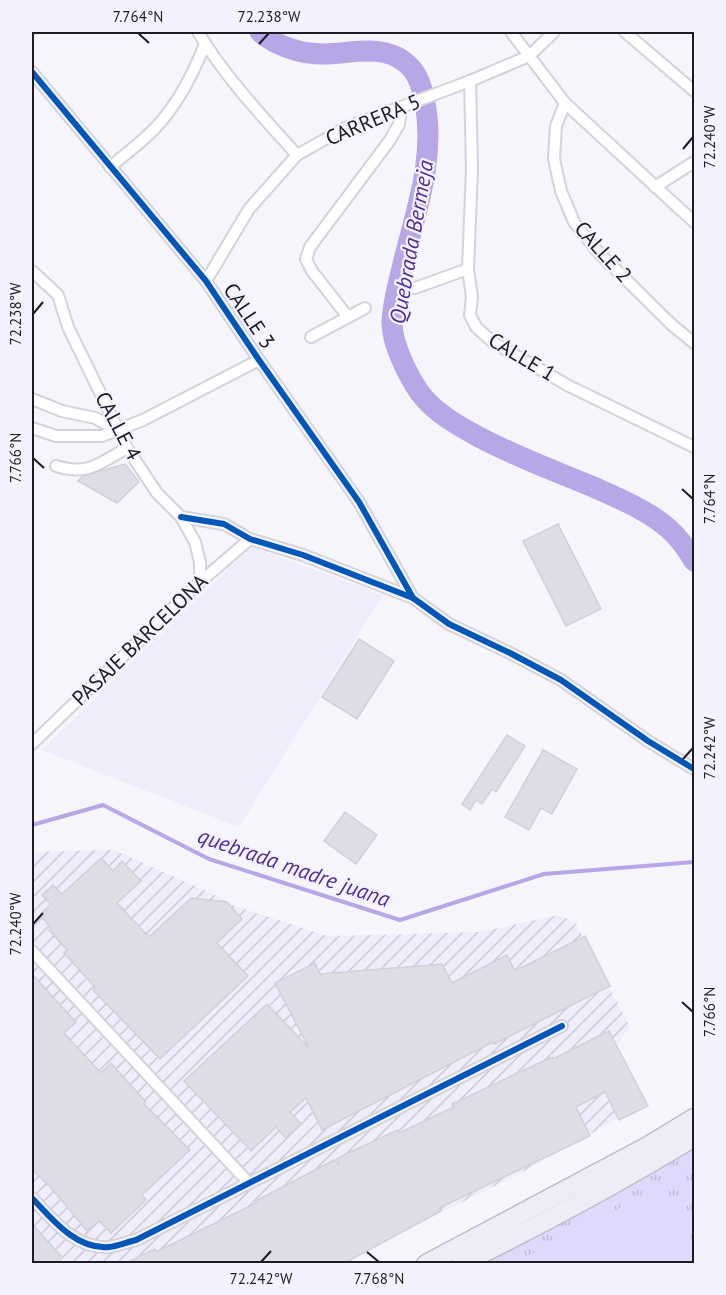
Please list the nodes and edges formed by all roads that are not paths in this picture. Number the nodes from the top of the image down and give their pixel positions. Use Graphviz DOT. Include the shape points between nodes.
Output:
graph roads {
  1 [pos="198,32"];
  2 [pos="511,32"];
  3 [pos="554,32"];
  4 [pos="625,32"];
  5 [pos="205,44"];
  6 [pos="529,56"];
  7 [pos="32,72"];
  8 [pos="470,81"];
  9 [pos="694,91"];
  10 [pos="565,103"];
  11 [pos="401,107"];
  12 [pos="297,155"];
  13 [pos="694,162"];
  14 [pos="110,167"];
  15 [pos="656,187"];
  16 [pos="694,222"];
  17 [pos="468,269"];
  18 [pos="32,271"];
  19 [pos="206,281"];
  20 [pos="415,288"];
  21 [pos="365,308"];
  22 [pos="348,317"];
  23 [pos="311,337"];
  24 [pos="694,343"];
  25 [pos="259,360"];
  26 [pos="32,399"];
  27 [pos="32,428"];
  28 [pos="117,430"];
  29 [pos="694,447"];
  30 [pos="126,448"];
  31 [pos="56,466"];
  32 [pos="181,518"];
  33 [pos="250,539"];
  34 [pos="200,582"];
  35 [pos="413,598"];
  36 [pos="32,744"];
  37 [pos="694,769"];
  38 [pos="32,951"];
  39 [pos="562,1026"];
  40 [pos="694,1118"];
  41 [pos="694,1137"];
  42 [pos="248,1182"];
  43 [pos="32,1198"];
  44 [pos="426,1263"];
  45 [pos="460,1263"];
  1 -- 5 [label="street"];
  2 -- 6 [label="street"];
  3 -- 6 [label="street, CARRERA 5"];
  4 -- 9 [label="street"];
  5 -- 12 [label="street" via="254,108"];
  5 -- 14 [label="street" via="180,96 148,136"];
  6 -- 8 [label="street, CARRERA 5"];
  6 -- 10 [label="street"];
  7 -- 14 [label="street, CALLE 3"];
  8 -- 11 [label="street, CARRERA 5"];
  8 -- 17 [label="street, CALLE 1"];
  10 -- 15 [label="street"];
  10 -- 24 [label="street, CALLE 2" via="556,126 554,159 561,191 574,222 598,252"];
  11 -- 12 [label="street, CARRERA 5" via="345,128"];
  11 -- 22 [label="street" via="399,124 390,140 310,247 306,259"];
  12 -- 19 [label="street, CARRERA 5" via="249,209"];
  13 -- 15 [label="street"];
  14 -- 19 [label="street, CALLE 3"];
  15 -- 16 [label="street"];
  17 -- 20 [label="street"];
  17 -- 29 [label="street, CALLE 1" via="470,315 476,327 494,344 569,386"];
  18 -- 28 [label="street, CALLE 4" via="58,295 68,327"];
  19 -- 25 [label="street, CALLE 3"];
  21 -- 22 [label="street"];
  22 -- 23 [label="street"];
  25 -- 28 [label="street"];
  25 -- 35 [label="street, CALLE 3" via="359,502"];
  26 -- 28 [label="street" via="96,418"];
  27 -- 28 [label="street" via="56,436 102,436"];
  28 -- 30 [label="street, CALLE 4"];
  30 -- 31 [label="street" via="85,471"];
  30 -- 32 [label="street, CALLE 4" via="157,493"];
  32 -- 33 [label="street" via="224,524"];
  32 -- 34 [label="street, CALLE 4" via="195,542"];
  33 -- 34 [label="street, PASAJE BARCELONA"];
  33 -- 35 [label="street"];
  34 -- 36 [label="street, PASAJE BARCELONA"];
  35 -- 37 [label="street" via="449,624 561,680"];
  38 -- 42 [label="street"];
  39 -- 42 [label="street"];
  40 -- 44 [label="highway"];
  41 -- 45 [label="highway" via="510,1240"];
  42 -- 43 [label="street" via="136,1240 108,1247 86,1245"];
}
